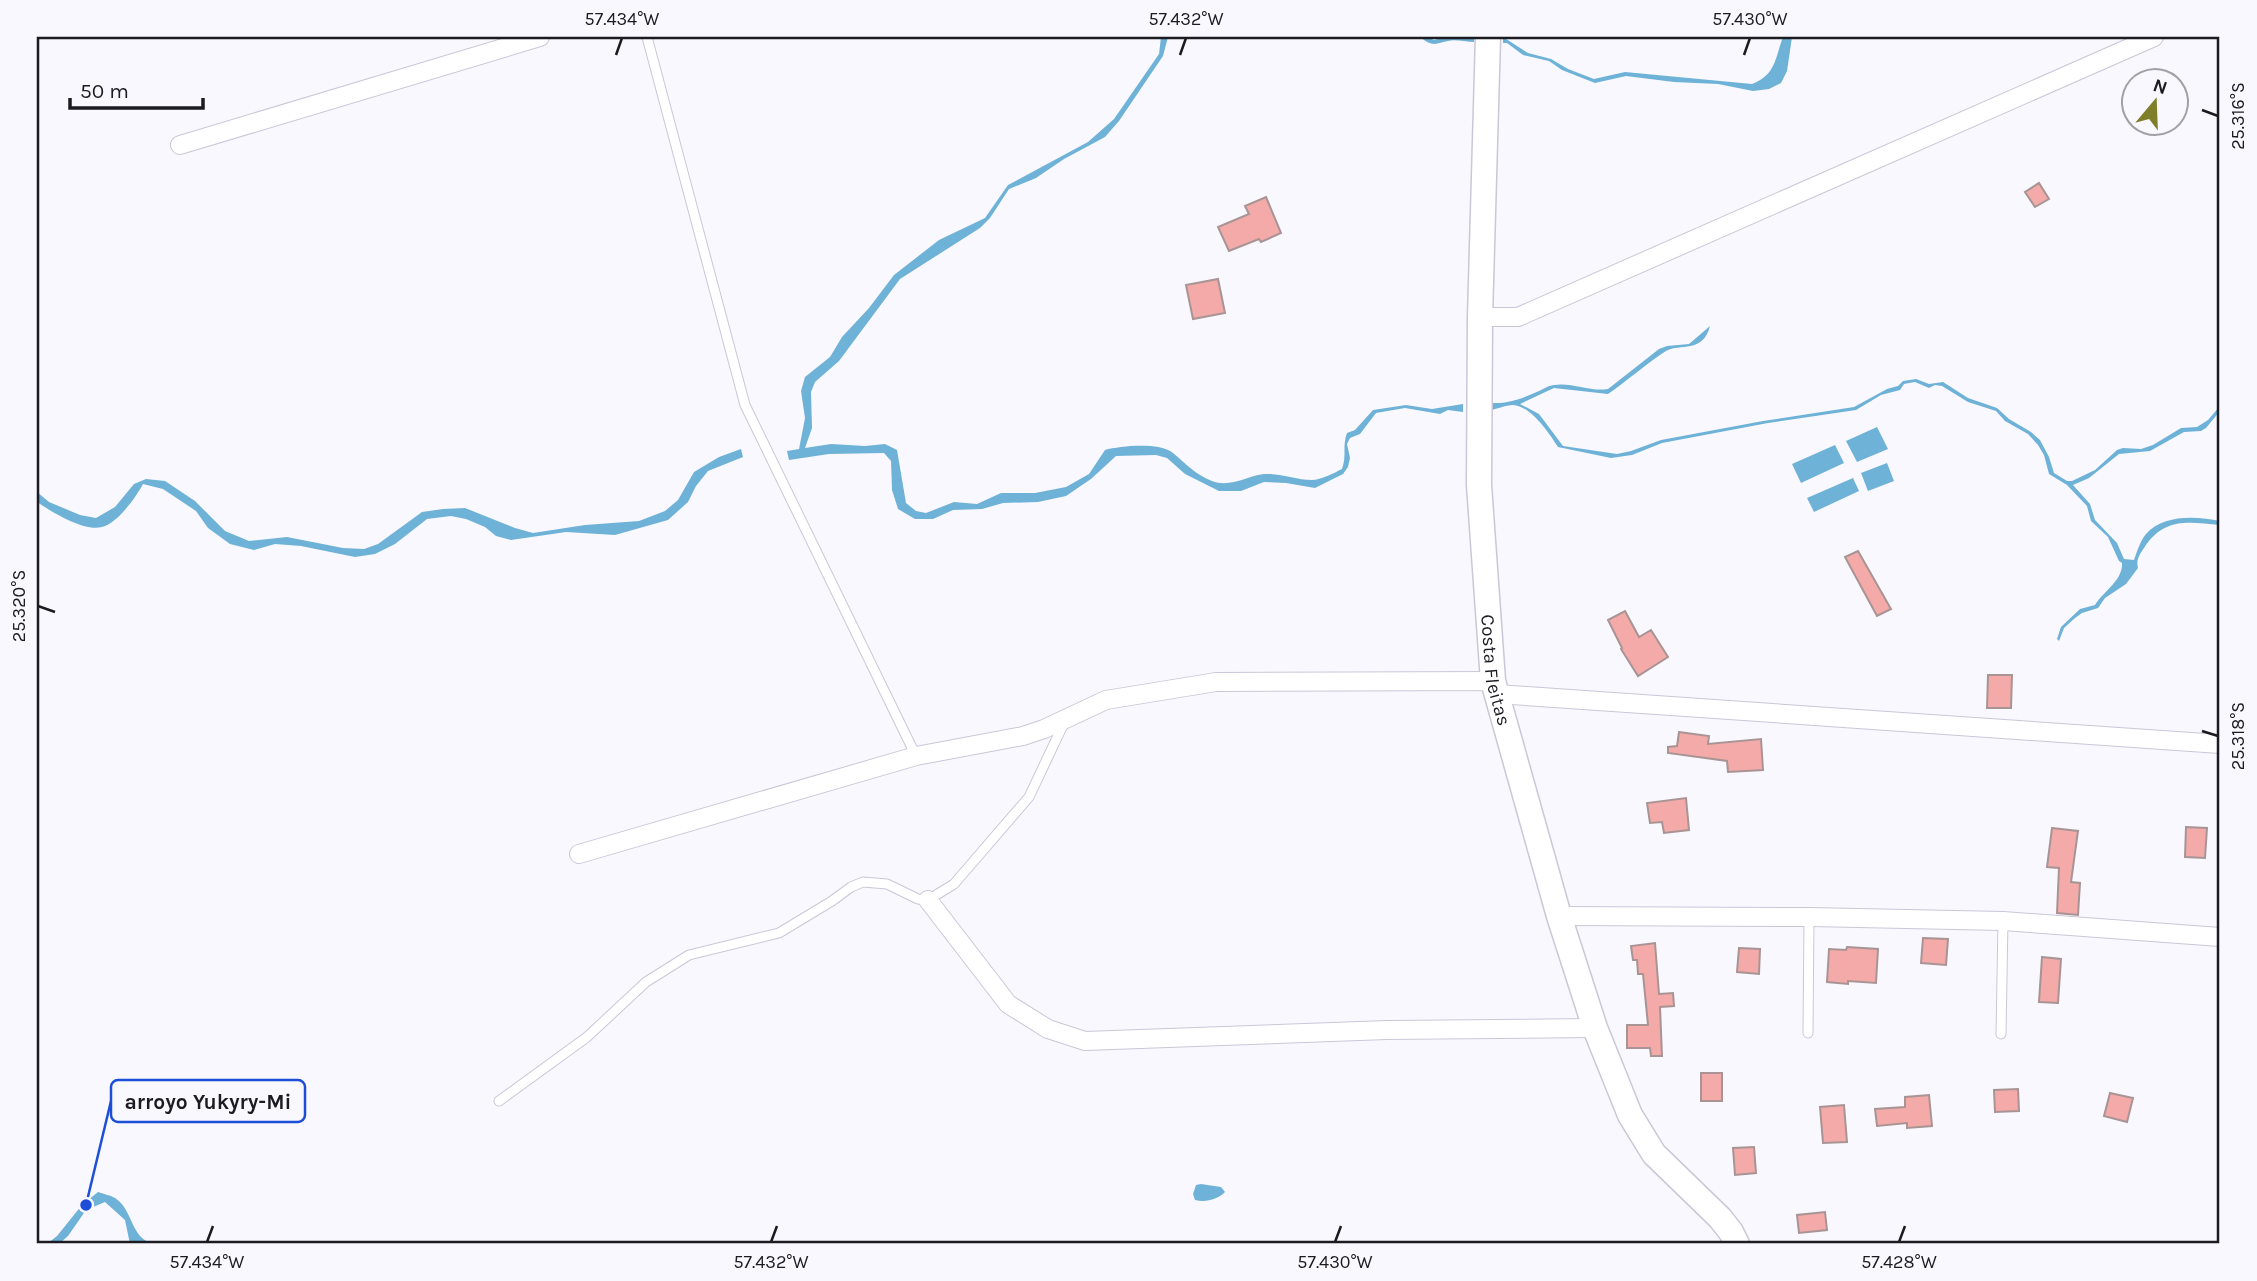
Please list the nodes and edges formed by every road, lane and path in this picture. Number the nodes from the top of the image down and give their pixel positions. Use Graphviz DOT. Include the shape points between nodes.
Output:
graph roads {
  1 [pos="540,37"];
  2 [pos="647,37"];
  3 [pos="1488,37"];
  4 [pos="2154,37"];
  5 [pos="180,145"];
  6 [pos="1480,317"];
  7 [pos="1495,687"];
  8 [pos="1067,718"];
  9 [pos="2220,744"];
  10 [pos="916,756"];
  11 [pos="579,854"];
  12 [pos="928,901"];
  13 [pos="1559,916"];
  14 [pos="1808,917"];
  15 [pos="2003,921"];
  16 [pos="2220,937"];
  17 [pos="1595,1028"];
  18 [pos="1808,1033"];
  19 [pos="2001,1034"];
  20 [pos="499,1101"];
  21 [pos="1737,1244"];
  1 -- 5 [label="street"];
  2 -- 10 [label="lane" via="745,405"];
  3 -- 6 [label="main road, Costa Fleitas"];
  4 -- 6 [label="street" via="1518,317"];
  6 -- 7 [label="main road, Costa Fleitas" via="1479,485"];
  7 -- 8 [label="street" via="1216,682 1106,700"];
  7 -- 9 [label="street"];
  7 -- 13 [label="main road, Costa Fleitas"];
  8 -- 10 [label="street" via="1023,736"];
  8 -- 12 [label="lane" via="1029,797 954,884"];
  10 -- 11 [label="street"];
  12 -- 17 [label="street" via="1008,1004 1048,1029 1085,1041"];
  12 -- 20 [label="lane" via="887,884 863,882 779,933 689,955 646,982 587,1037"];
  13 -- 14 [label="street"];
  13 -- 17 [label="main road, Costa Fleitas"];
  14 -- 15 [label="street"];
  14 -- 18 [label="lane"];
  15 -- 16 [label="street"];
  15 -- 19 [label="lane"];
  17 -- 21 [label="main road, Costa Fleitas" via="1630,1115 1654,1154 1720,1218"];
}
